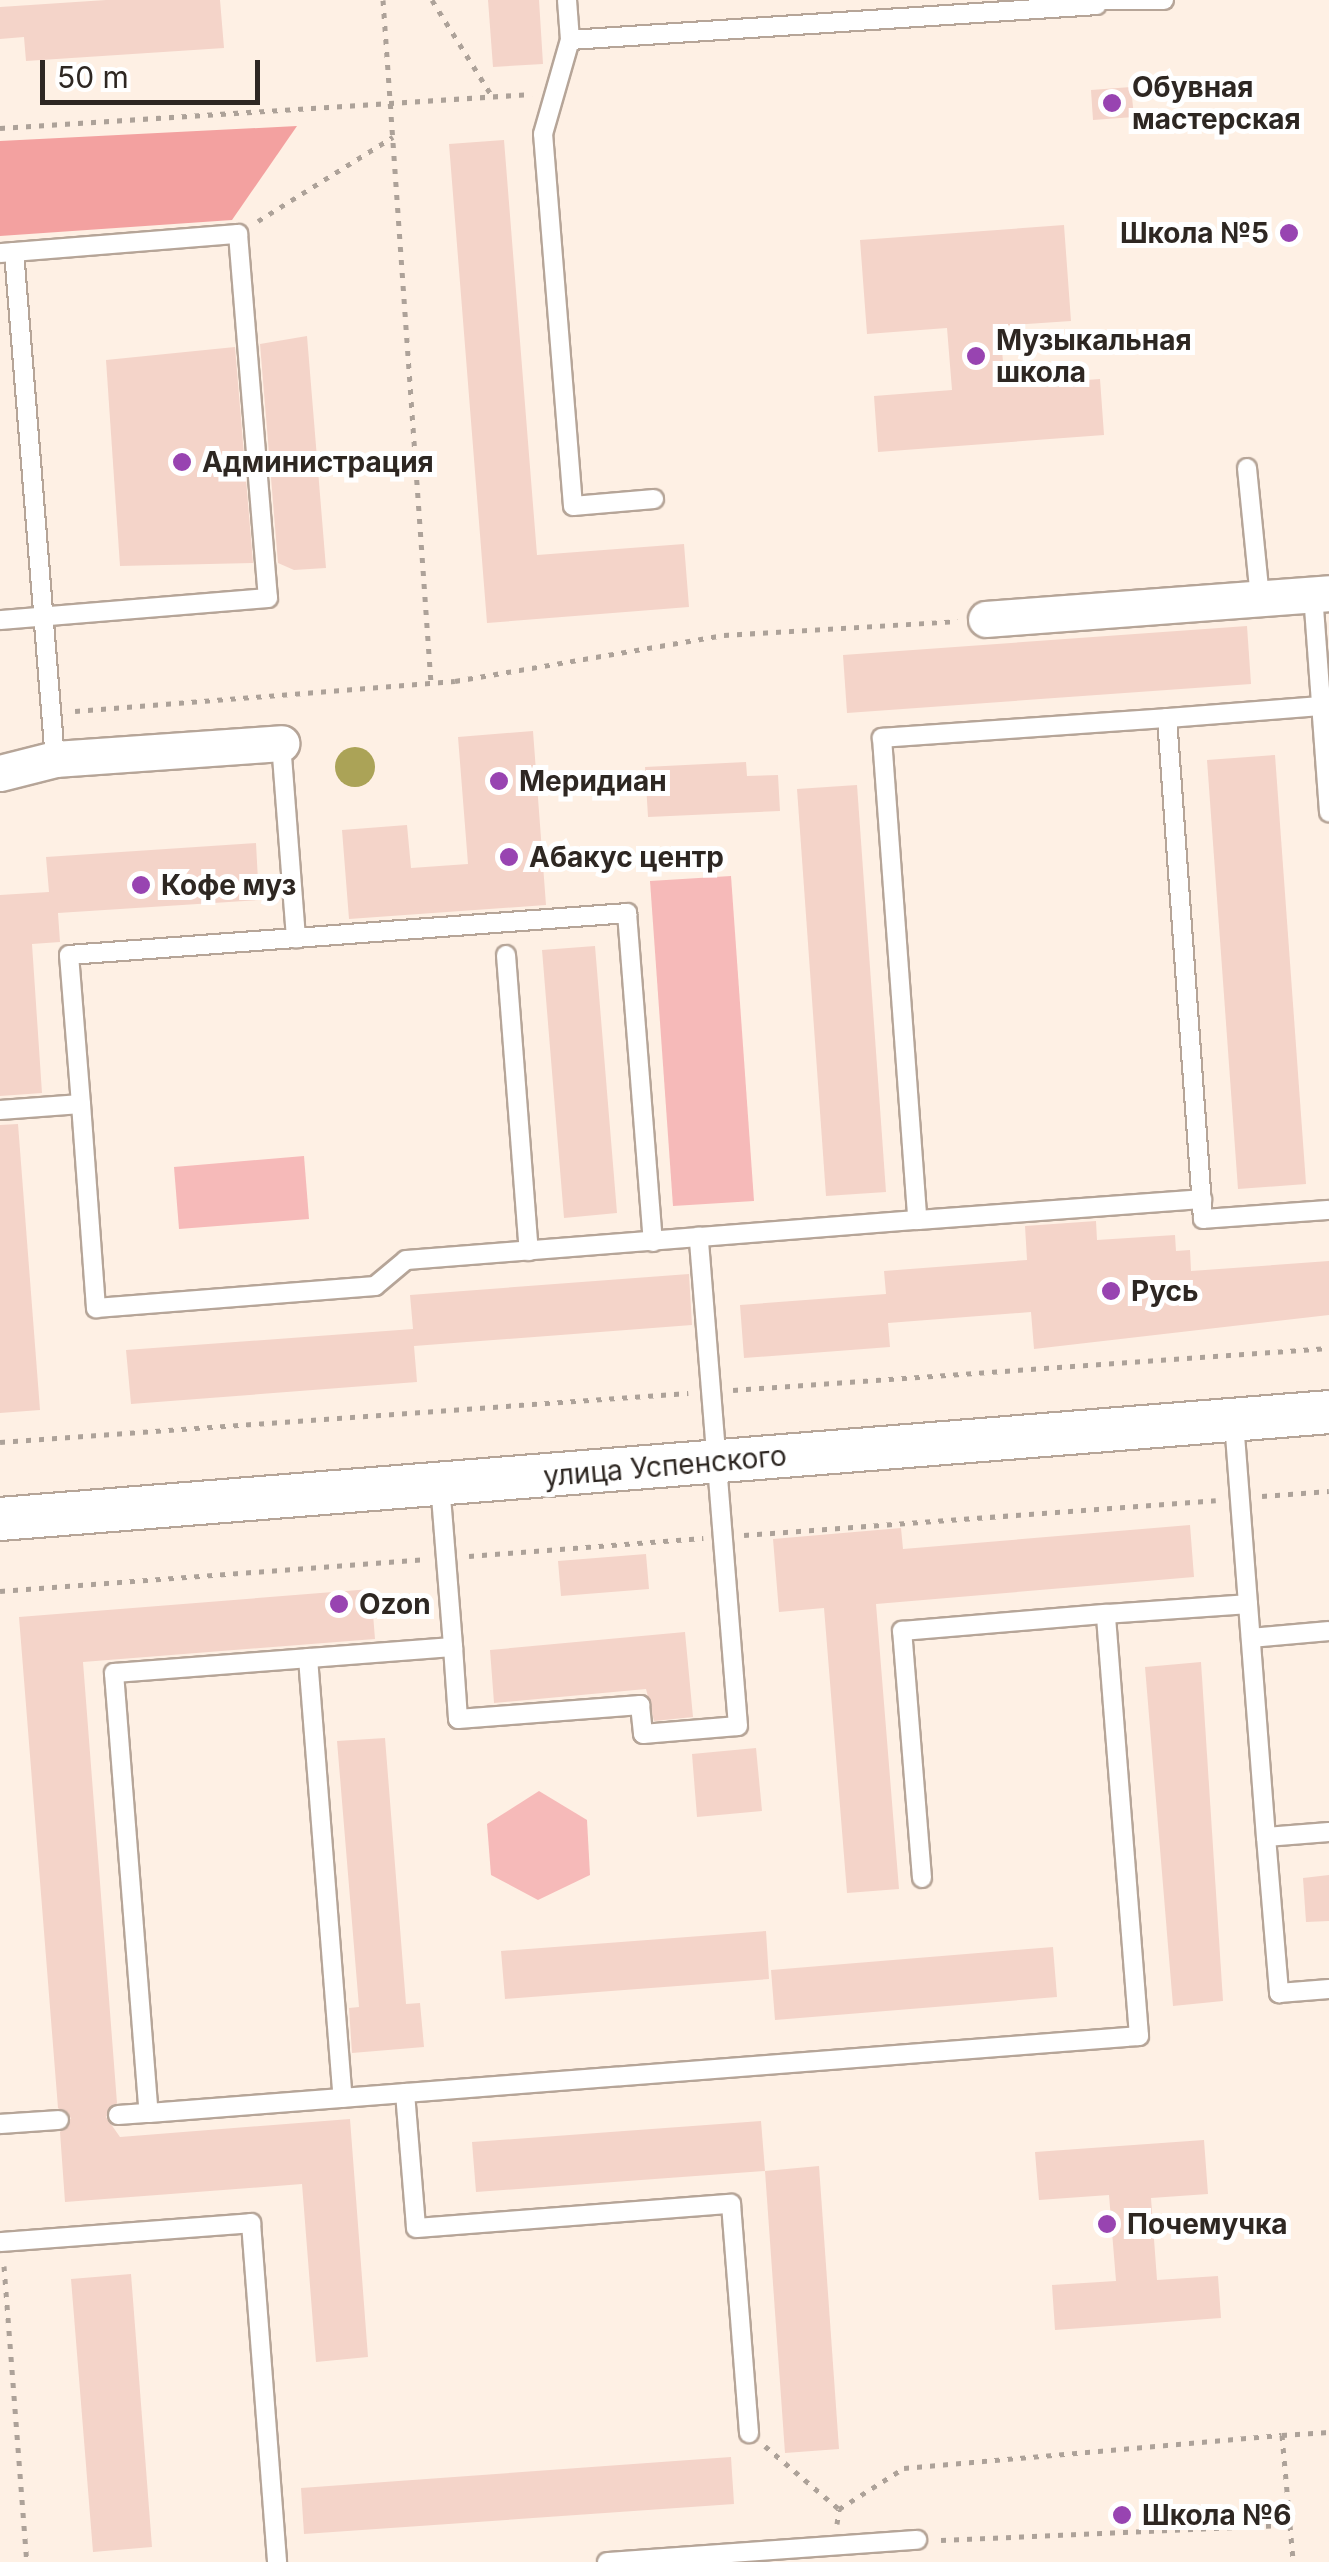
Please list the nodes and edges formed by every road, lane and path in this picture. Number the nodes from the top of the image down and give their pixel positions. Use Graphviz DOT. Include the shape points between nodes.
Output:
graph roads {
  1 [pos="383,0"];
  2 [pos="432,0"];
  3 [pos="568,0"];
  4 [pos="1164,0"];
  5 [pos="1097,2"];
  6 [pos="570,40"];
  7 [pos="555,92"];
  8 [pos="492,96"];
  9 [pos="390,102"];
  10 [pos="0,128"];
  11 [pos="393,137"];
  12 [pos="238,234"];
  13 [pos="7,252"];
  14 [pos="1247,468"];
  15 [pos="654,499"];
  16 [pos="1321,594"];
  17 [pos="1260,598"];
  18 [pos="44,616"];
  19 [pos="986,619"];
  20 [pos="0,620"];
  21 [pos="431,683"];
  22 [pos="1321,706"];
  23 [pos="52,712"];
  24 [pos="1167,718"];
  25 [pos="280,743"];
  26 [pos="56,760"];
  27 [pos="0,773"];
  28 [pos="1329,812"];
  29 [pos="296,938"];
  30 [pos="506,955"];
  31 [pos="81,1104"];
  32 [pos="0,1110"];
  33 [pos="1202,1199"];
  34 [pos="1329,1210"];
  35 [pos="917,1220"];
  36 [pos="699,1238"];
  37 [pos="653,1242"];
  38 [pos="529,1251"];
  39 [pos="1329,1412"];
  40 [pos="1234,1420"];
  41 [pos="106,1434"];
  42 [pos="0,1442"];
  43 [pos="716,1462"];
  44 [pos="440,1484"];
  45 [pos="1329,1491"];
  46 [pos="1240,1498"];
  47 [pos="0,1518"];
  48 [pos="723,1537"];
  49 [pos="446,1558"];
  50 [pos="0,1591"];
  51 [pos="1248,1604"];
  52 [pos="1106,1614"];
  53 [pos="1329,1632"];
  54 [pos="1251,1638"];
  55 [pos="453,1647"];
  56 [pos="308,1658"];
  57 [pos="1329,1832"];
  58 [pos="1266,1837"];
  59 [pos="922,1878"];
  60 [pos="1329,1989"];
  61 [pos="405,2093"];
  62 [pos="343,2098"];
  63 [pos="149,2113"];
  64 [pos="118,2115"];
  65 [pos="59,2120"];
  66 [pos="0,2124"];
  67 [pos="1,2242"];
  68 [pos="1329,2432"];
  69 [pos="750,2434"];
  70 [pos="1282,2435"];
  71 [pos="839,2509"];
  72 [pos="1290,2525"];
  73 [pos="917,2540"];
  74 [pos="834,2546"];
  75 [pos="26,2562"];
  76 [pos="277,2562"];
  77 [pos="607,2562"];
  78 [pos="1293,2562"];
  1 -- 9 [label="path"];
  2 -- 8 [label="path"];
  3 -- 6 [label="lane"];
  4 -- 5 [label="lane"];
  5 -- 6 [label="lane"];
  6 -- 7 [label="lane"];
  7 -- 8 [label="path"];
  7 -- 15 [label="lane" via="543,134 573,506"];
  8 -- 9 [label="path"];
  9 -- 10 [label="path"];
  9 -- 11 [label="path"];
  11 -- 12 [label="path"];
  11 -- 21 [label="path"];
  12 -- 13 [label="lane"];
  12 -- 18 [label="lane" via="268,598"];
  13 -- 18 [label="lane"];
  14 -- 17 [label="lane"];
  16 -- 17 [label="street"];
  16 -- 22 [label="lane"];
  17 -- 19 [label="street"];
  18 -- 20 [label="lane"];
  18 -- 23 [label="lane"];
  19 -- 21 [label="path" via="724,635"];
  21 -- 23 [label="path"];
  22 -- 24 [label="lane"];
  22 -- 28 [label="lane"];
  23 -- 26 [label="lane"];
  24 -- 33 [label="lane"];
  24 -- 35 [label="lane" via="882,738"];
  25 -- 26 [label="street"];
  25 -- 29 [label="lane"];
  26 -- 27 [label="street"];
  29 -- 31 [label="lane" via="69,955"];
  29 -- 37 [label="lane" via="627,913"];
  30 -- 38 [label="lane"];
  31 -- 32 [label="lane"];
  31 -- 38 [label="lane" via="96,1308 375,1286 406,1260"];
  33 -- 34 [label="lane" via="1203,1219"];
  33 -- 35 [label="lane"];
  35 -- 36 [label="lane"];
  36 -- 37 [label="lane"];
  36 -- 43 [label="lane"];
  37 -- 38 [label="lane"];
  39 -- 40 [label="street, улица Успенского"];
  40 -- 43 [label="street, улица Успенского"];
  40 -- 46 [label="lane"];
  41 -- 42 [label="path"];
  43 -- 44 [label="street, улица Успенского"];
  43 -- 48 [label="lane"];
  44 -- 47 [label="street, улица Успенского"];
  44 -- 49 [label="lane"];
  45 -- 46 [label="path"];
  46 -- 48 [label="path"];
  46 -- 51 [label="lane"];
  48 -- 49 [label="path"];
  48 -- 55 [label="lane" via="738,1726 642,1734 640,1705 458,1719"];
  49 -- 50 [label="path"];
  49 -- 55 [label="lane"];
  51 -- 52 [label="lane"];
  51 -- 54 [label="lane"];
  52 -- 59 [label="lane" via="902,1630"];
  52 -- 61 [label="lane" via="1140,2036"];
  53 -- 54 [label="lane"];
  54 -- 58 [label="lane"];
  55 -- 56 [label="lane"];
  56 -- 62 [label="lane"];
  56 -- 63 [label="lane" via="114,1674"];
  57 -- 58 [label="lane"];
  58 -- 60 [label="lane" via="1279,1993"];
  61 -- 62 [label="lane"];
  61 -- 69 [label="lane" via="416,2228 732,2204"];
  62 -- 63 [label="lane"];
  63 -- 64 [label="lane"];
  65 -- 66 [label="lane"];
  67 -- 75 [label="path"];
  67 -- 76 [label="lane" via="251,2223"];
  68 -- 70 [label="path"];
  69 -- 71 [label="path"];
  70 -- 71 [label="path" via="904,2468"];
  70 -- 72 [label="path"];
  71 -- 74 [label="path"];
  72 -- 73 [label="path"];
  72 -- 78 [label="path"];
  73 -- 74 [label="lane"];
  74 -- 77 [label="lane"];
}
